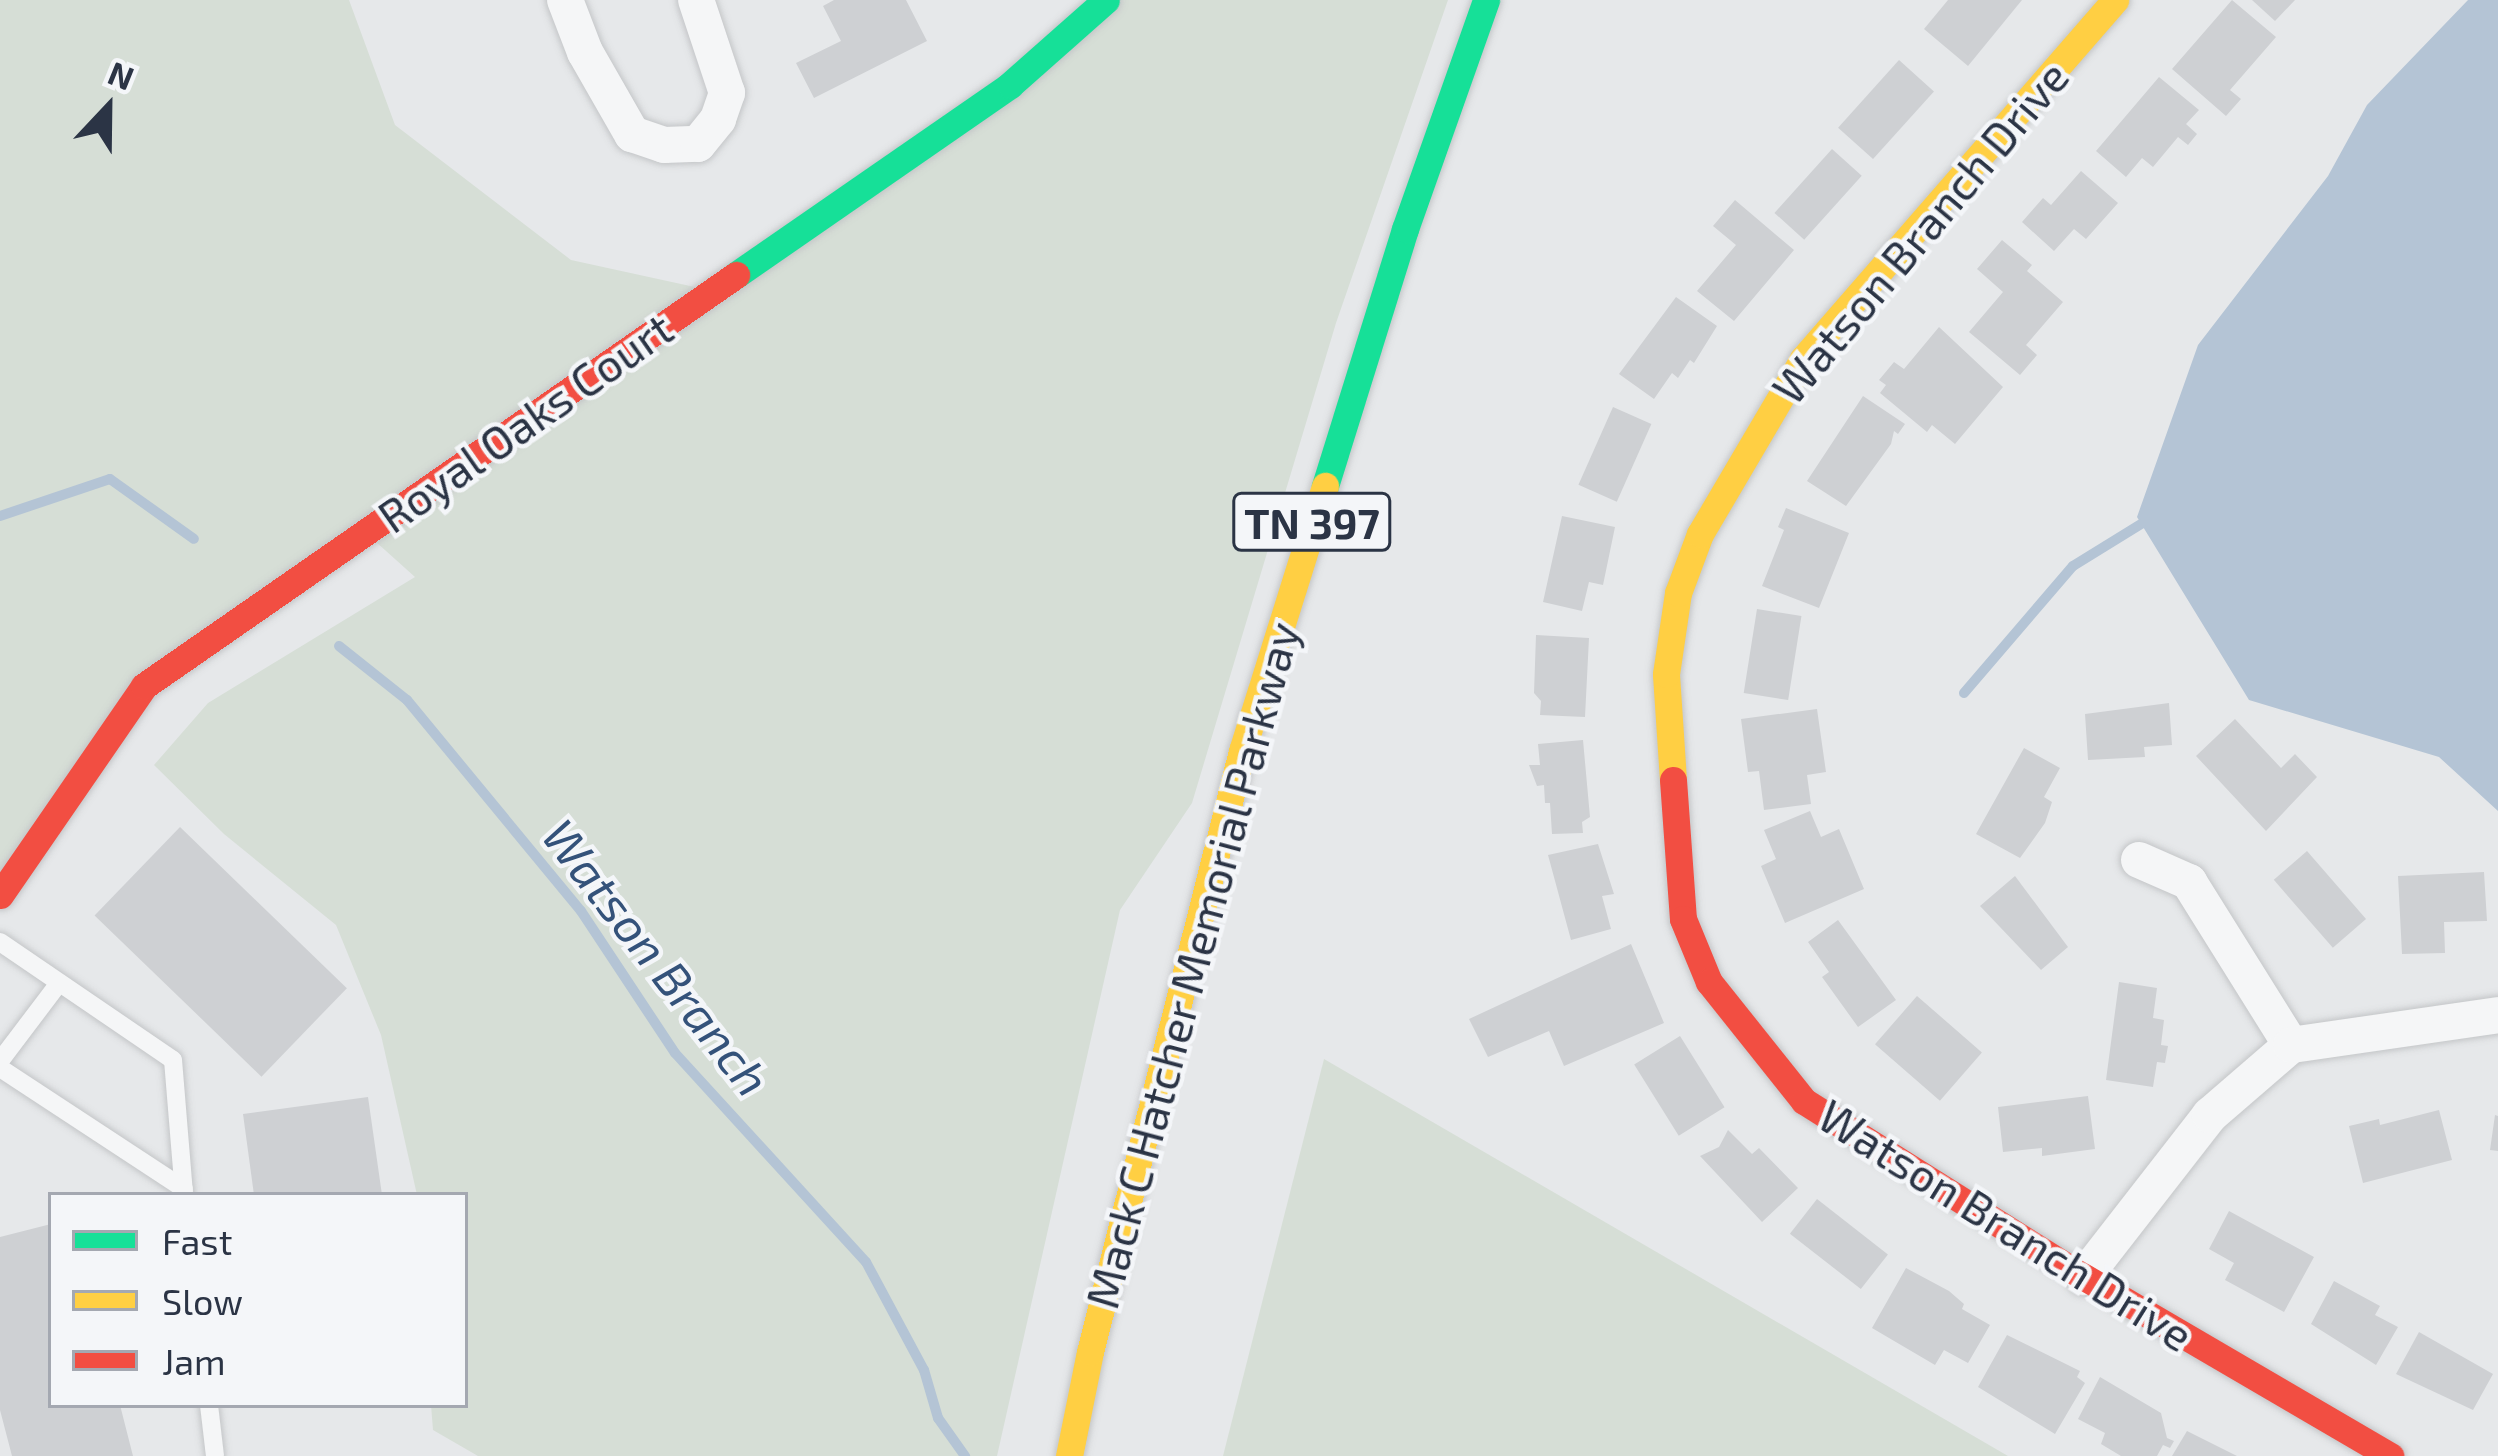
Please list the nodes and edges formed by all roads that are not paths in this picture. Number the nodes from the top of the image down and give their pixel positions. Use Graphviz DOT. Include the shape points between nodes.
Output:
graph roads {
  1 [pos="565,0"];
  2 [pos="696,0"];
  3 [pos="1106,0"];
  4 [pos="1486,0"];
  5 [pos="2115,0"];
  6 [pos="2139,860"];
  7 [pos="0,896"];
  8 [pos="0,942"];
  9 [pos="59,982"];
  10 [pos="2498,1016"];
  11 [pos="2291,1045"];
  12 [pos="0,1064"];
  13 [pos="184,1192"];
  14 [pos="2084,1277"];
  15 [pos="209,1408"];
  16 [pos="215,1456"];
  17 [pos="1069,1456"];
  18 [pos="2390,1456"];
  1 -- 2 [label="street" via="632,134 664,145 698,144 727,93"];
  3 -- 7 [label="street, Royal Oaks Court" via="1010,86 144,686"];
  4 -- 17 [label="street, Mack C Hatcher Memorial Parkway / TN 397" via="1397,251 1242,752"];
  5 -- 14 [label="street, Watson Branch Drive" via="1803,359 1700,534 1678,593 1666,674 1683,919 1709,982 1804,1101"];
  6 -- 11 [label="street" via="2189,882"];
  8 -- 9 [label="lane"];
  9 -- 12 [label="lane"];
  9 -- 13 [label="lane" via="173,1060"];
  10 -- 11 [label="street"];
  11 -- 14 [label="street" via="2210,1115"];
  12 -- 13 [label="lane"];
  14 -- 18 [label="street, Watson Branch Drive"];
  15 -- 16 [label="lane"];
}
